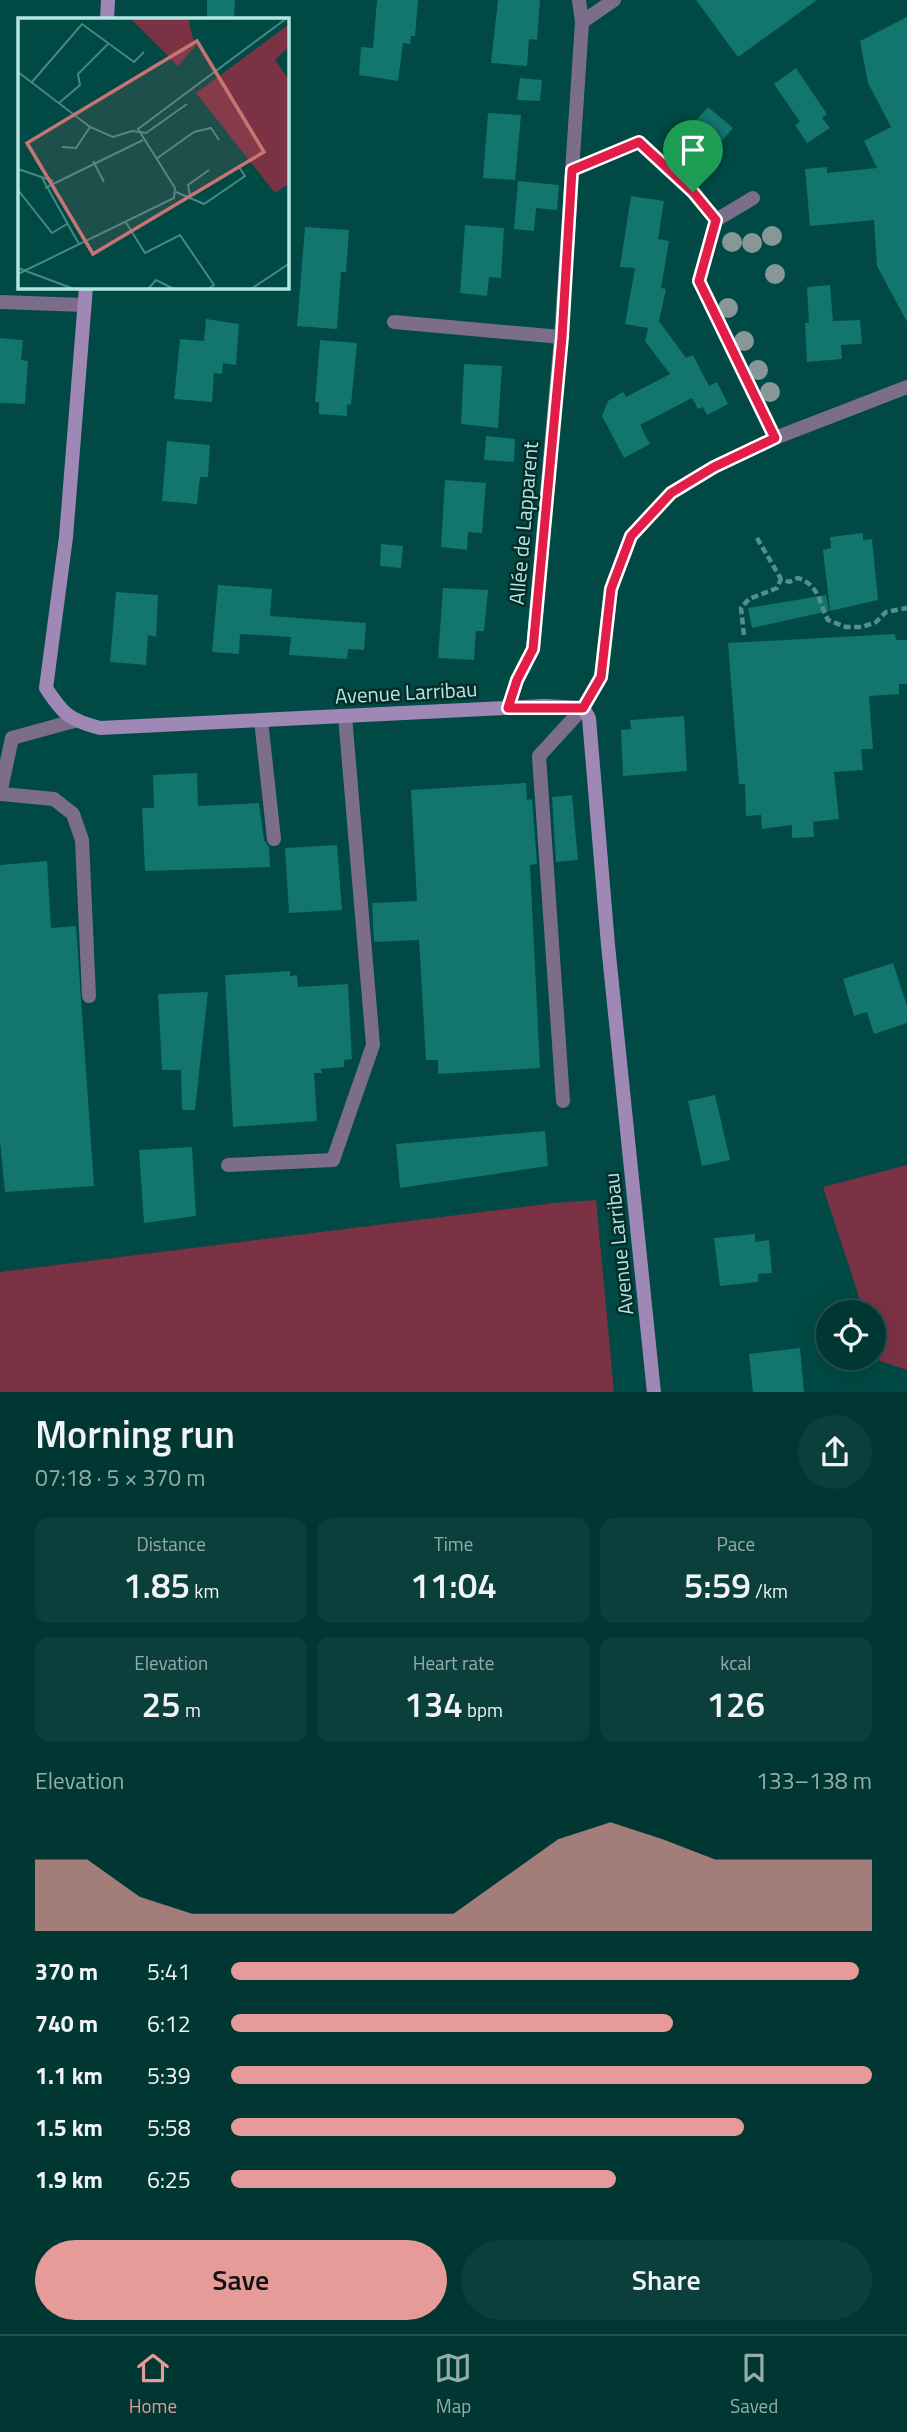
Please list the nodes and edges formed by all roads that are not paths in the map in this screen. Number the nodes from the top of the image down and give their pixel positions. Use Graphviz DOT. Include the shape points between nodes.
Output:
graph roads {
  1 [pos="108,0"];
  2 [pos="579,0"];
  3 [pos="614,0"];
  4 [pos="107,18"];
  5 [pos="582,22"];
  6 [pos="753,198"];
  7 [pos="86,289"];
  8 [pos="0,302"];
  9 [pos="84,305"];
  10 [pos="394,322"];
  11 [pos="562,337"];
  12 [pos="907,387"];
  13 [pos="775,438"];
  14 [pos="508,708"];
  15 [pos="583,708"];
  16 [pos="345,716"];
  17 [pos="261,720"];
  18 [pos="74,721"];
  19 [pos="1,794"];
  20 [pos="274,839"];
  21 [pos="89,996"];
  22 [pos="563,1101"];
  23 [pos="228,1165"];
  24 [pos="654,1392"];
  1 -- 4 [label="street"];
  2 -- 5 [label="street, Allée de Lapparent"];
  3 -- 5 [label="street"];
  5 -- 11 [label="street, Allée de Lapparent"];
  6 -- 13 [label="street" via="716,220 699,281"];
  7 -- 9 [label="street"];
  8 -- 9 [label="street"];
  9 -- 18 [label="street" via="66,537 46,688"];
  10 -- 11 [label="street"];
  11 -- 14 [label="street, Allée de Lapparent" via="533,649"];
  12 -- 13 [label="street"];
  13 -- 15 [label="street" via="671,493 631,536 611,589 601,677"];
  14 -- 15 [label="street, Avenue Larribau"];
  14 -- 16 [label="street, Avenue Larribau"];
  15 -- 22 [label="street" via="538,756"];
  15 -- 24 [label="street, Avenue Larribau" via="589,718"];
  16 -- 17 [label="street, Avenue Larribau"];
  16 -- 23 [label="street" via="373,1045 333,1160"];
  17 -- 18 [label="street, Avenue Larribau" via="100,728"];
  17 -- 20 [label="street"];
  18 -- 19 [label="street" via="12,738"];
  19 -- 21 [label="street" via="54,799 74,814 82,840"];
}
